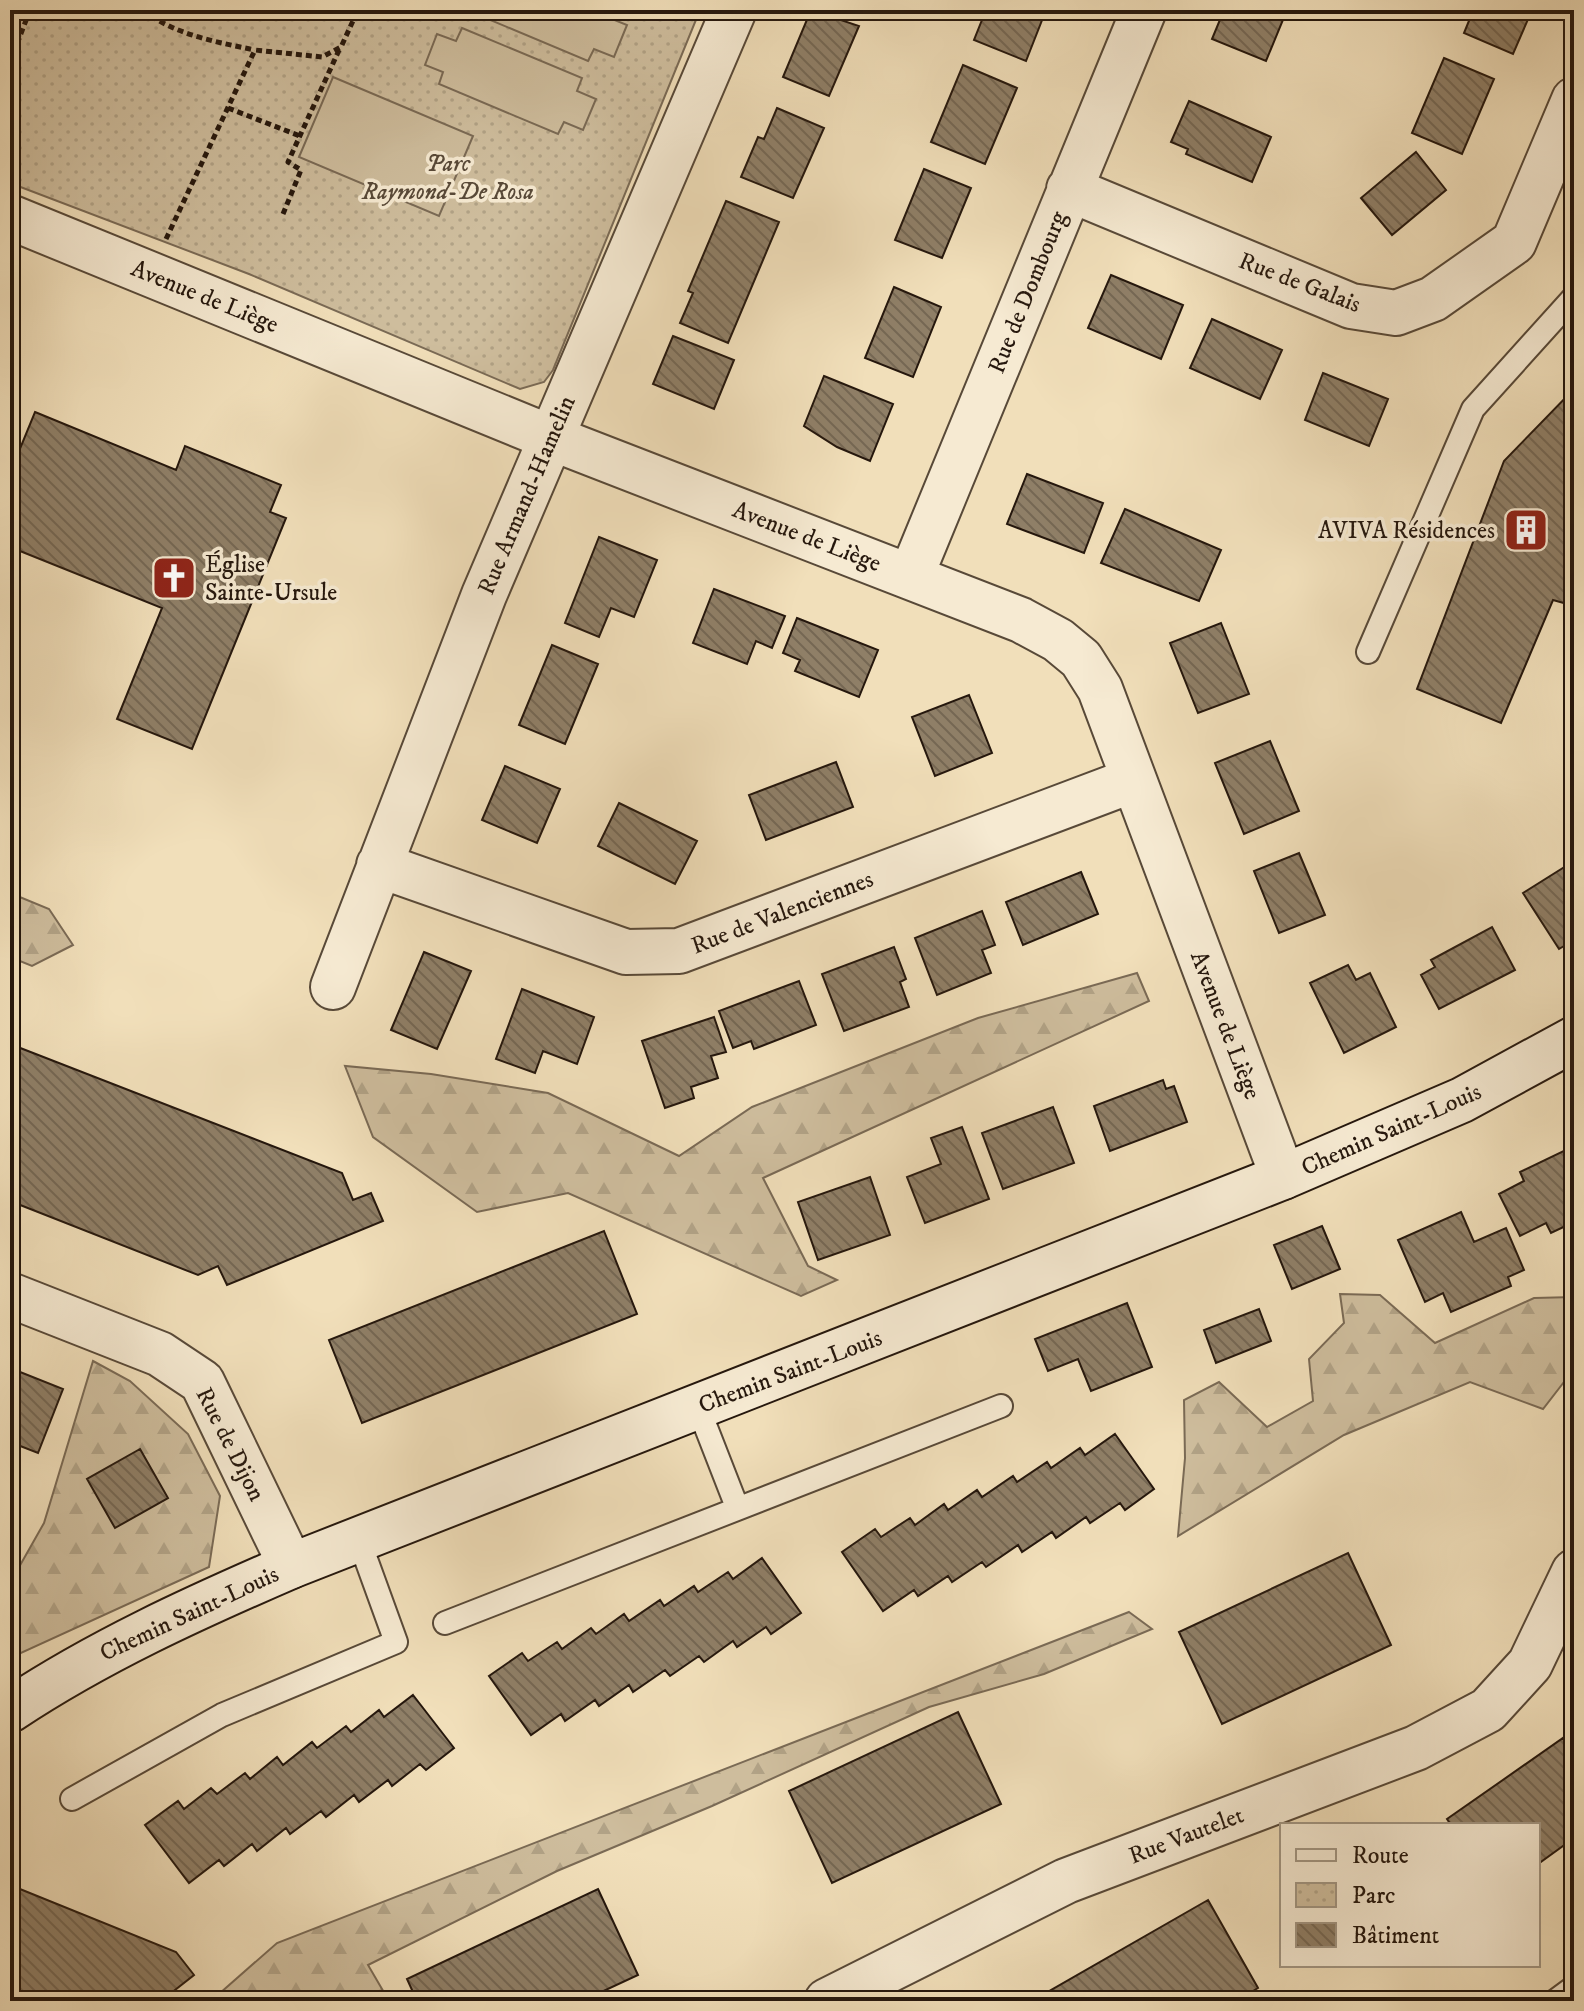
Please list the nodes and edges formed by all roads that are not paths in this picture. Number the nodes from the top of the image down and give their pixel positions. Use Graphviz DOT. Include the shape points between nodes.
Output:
graph roads {
  1 [pos="734,10"];
  2 [pos="1144,10"];
  3 [pos="1574,100"];
  4 [pos="1069,189"];
  5 [pos="10,217"];
  6 [pos="1574,297"];
  7 [pos="549,437"];
  8 [pos="911,576"];
  9 [pos="1368,652"];
  10 [pos="1133,780"];
  11 [pos="379,865"];
  12 [pos="333,987"];
  13 [pos="1574,1039"];
  14 [pos="1283,1177"];
  15 [pos="10,1295"];
  16 [pos="1001,1406"];
  17 [pos="698,1407"];
  18 [pos="737,1507"];
  19 [pos="359,1540"];
  20 [pos="291,1566"];
  21 [pos="1574,1572"];
  22 [pos="445,1623"];
  23 [pos="10,1710"];
  24 [pos="72,1799"];
  25 [pos="1574,1987"];
  26 [pos="827,2001"];
  27 [pos="1555,2001"];
  1 -- 7 [label="street, Rue Armand-Hamelin"];
  2 -- 4 [label="street, Rue de Dombourg"];
  3 -- 4 [label="street, Rue de Galais" via="1514,242 1433,299 1396,313 1351,306"];
  4 -- 8 [label="street, Rue de Dombourg"];
  5 -- 7 [label="street, Avenue de Liège"];
  6 -- 9 [label="lane" via="1473,409"];
  7 -- 8 [label="street, Avenue de Liège"];
  7 -- 11 [label="street, Rue Armand-Hamelin"];
  8 -- 10 [label="street, Avenue de Liège" via="1021,620 1081,659 1100,689"];
  10 -- 11 [label="street, Rue de Valenciennes" via="679,951 626,952"];
  10 -- 14 [label="street, Avenue de Liège"];
  11 -- 12 [label="street, Rue Armand-Hamelin"];
  13 -- 14 [label="street, Chemin Saint-Louis" via="1462,1100"];
  14 -- 17 [label="street, Chemin Saint-Louis"];
  15 -- 20 [label="street, Rue de Dijon" via="160,1354 202,1382"];
  16 -- 18 [label="lane"];
  17 -- 18 [label="lane"];
  17 -- 19 [label="street, Chemin Saint-Louis"];
  18 -- 22 [label="lane"];
  19 -- 20 [label="street, Chemin Saint-Louis"];
  19 -- 24 [label="lane" via="396,1642 222,1715"];
  20 -- 23 [label="street, Chemin Saint-Louis" via="72,1669"];
  21 -- 26 [label="street, Rue Vautelet" via="1530,1664 1488,1710 1416,1748 1066,1881"];
  25 -- 27 [label="lane"];
}
